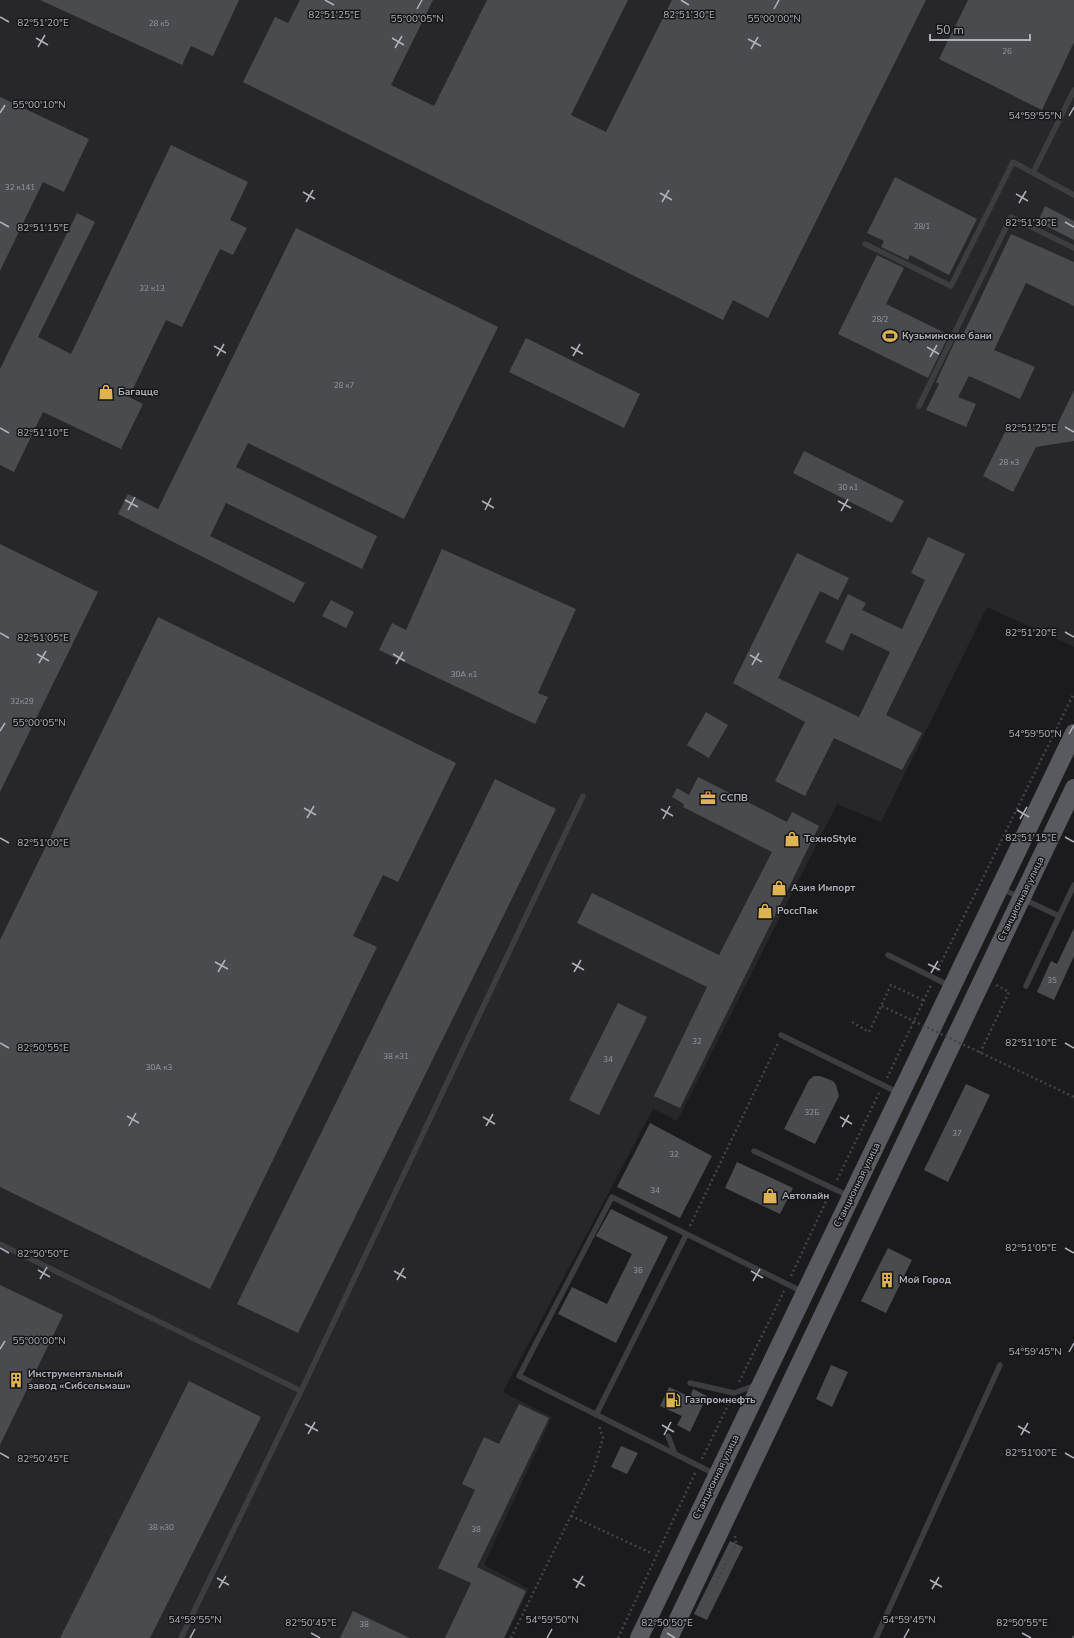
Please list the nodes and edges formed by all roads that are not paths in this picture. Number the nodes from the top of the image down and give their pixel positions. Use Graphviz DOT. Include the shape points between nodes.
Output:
graph roads {
  1 [pos="1074,90"];
  2 [pos="1033,173"];
  3 [pos="1074,194"];
  4 [pos="865,244"];
  5 [pos="1074,248"];
  6 [pos="919,406"];
  7 [pos="1074,733"];
  8 [pos="1074,788"];
  9 [pos="583,796"];
  10 [pos="1074,885"];
  11 [pos="1000,888"];
  12 [pos="1021,898"];
  13 [pos="1059,916"];
  14 [pos="888,955"];
  15 [pos="1026,986"];
  16 [pos="952,987"];
  17 [pos="781,1035"];
  18 [pos="901,1094"];
  19 [pos="754,1151"];
  20 [pos="851,1198"];
  21 [pos="686,1235"];
  22 [pos="0,1244"];
  23 [pos="805,1293"];
  24 [pos="1000,1365"];
  25 [pos="690,1383"];
  26 [pos="762,1383"];
  27 [pos="302,1390"];
  28 [pos="596,1415"];
  29 [pos="668,1436"];
  30 [pos="674,1454"];
  31 [pos="716,1475"];
  32 [pos="180,1638"];
  33 [pos="639,1638"];
  34 [pos="669,1638"];
  35 [pos="876,1638"];
  1 -- 2 [label="lane"];
  2 -- 3 [label="lane"];
  2 -- 4 [label="lane" via="1013,162 951,286"];
  5 -- 6 [label="lane" via="1011,217"];
  7 -- 11 [label="main road, Станционная улица"];
  8 -- 12 [label="main road, Станционная улица"];
  9 -- 27 [label="lane"];
  10 -- 13 [label="lane"];
  11 -- 12 [label="lane"];
  11 -- 16 [label="main road, Станционная улица"];
  12 -- 13 [label="lane"];
  12 -- 34 [label="main road, Станционная улица"];
  13 -- 15 [label="lane"];
  14 -- 16 [label="lane"];
  16 -- 18 [label="main road, Станционная улица"];
  17 -- 18 [label="lane"];
  18 -- 20 [label="main road, Станционная улица"];
  19 -- 20 [label="lane"];
  20 -- 23 [label="main road, Станционная улица"];
  21 -- 23 [label="lane"];
  21 -- 28 [label="lane"];
  21 -- 28 [label="lane" via="612,1197 519,1376"];
  22 -- 27 [label="lane"];
  23 -- 26 [label="main road, Станционная улица"];
  24 -- 35 [label="lane"];
  25 -- 26 [label="lane" via="734,1393"];
  26 -- 31 [label="main road, Станционная улица"];
  27 -- 32 [label="lane"];
  28 -- 30 [label="lane"];
  29 -- 30 [label="lane"];
  30 -- 31 [label="lane"];
  31 -- 33 [label="main road, Станционная улица"];
}
